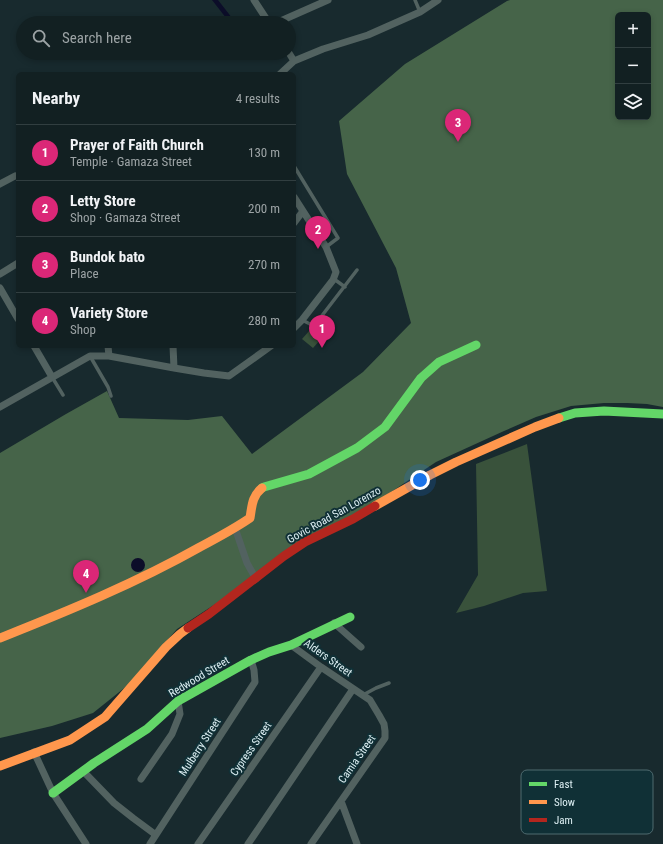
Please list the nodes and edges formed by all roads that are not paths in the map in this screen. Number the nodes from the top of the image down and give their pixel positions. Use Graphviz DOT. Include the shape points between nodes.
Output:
graph roads {
  1 [pos="254,0"];
  2 [pos="328,0"];
  3 [pos="415,0"];
  4 [pos="438,0"];
  5 [pos="420,12"];
  6 [pos="264,16"];
  7 [pos="292,16"];
  8 [pos="294,61"];
  9 [pos="282,72"];
  10 [pos="296,169"];
  11 [pos="15,176"];
  12 [pos="0,184"];
  13 [pos="296,201"];
  14 [pos="303,211"];
  15 [pos="296,220"];
  16 [pos="326,247"];
  17 [pos="16,264"];
  18 [pos="357,270"];
  19 [pos="0,274"];
  20 [pos="334,279"];
  21 [pos="344,287"];
  22 [pos="0,288"];
  23 [pos="16,316"];
  24 [pos="302,320"];
  25 [pos="296,326"];
  26 [pos="476,345"];
  27 [pos="35,348"];
  28 [pos="108,348"];
  29 [pos="173,348"];
  30 [pos="268,348"];
  31 [pos="90,356"];
  32 [pos="109,356"];
  33 [pos="172,368"];
  34 [pos="52,377"];
  35 [pos="63,395"];
  36 [pos="111,396"];
  37 [pos="0,407"];
  38 [pos="663,414"];
  39 [pos="235,528"];
  40 [pos="256,578"];
  41 [pos="350,617"];
  42 [pos="334,624"];
  43 [pos="0,638"];
  44 [pos="291,645"];
  45 [pos="362,647"];
  46 [pos="251,660"];
  47 [pos="321,667"];
  48 [pos="389,683"];
  49 [pos="353,688"];
  50 [pos="364,695"];
  51 [pos="178,700"];
  52 [pos="34,752"];
  53 [pos="0,766"];
  54 [pos="84,772"];
  55 [pos="141,779"];
  56 [pos="53,793"];
  57 [pos="341,801"];
  58 [pos="156,835"];
  59 [pos="86,844"];
  60 [pos="150,844"];
  61 [pos="198,844"];
  62 [pos="248,844"];
  63 [pos="311,844"];
  64 [pos="356,844"];
  1 -- 6 [label="street"];
  2 -- 7 [label="street"];
  3 -- 5 [label="lane"];
  4 -- 5 [label="street"];
  5 -- 8 [label="street"];
  8 -- 9 [label="street"];
  10 -- 16 [label="lane" via="338,238"];
  11 -- 12 [label="street"];
  13 -- 14 [label="street"];
  14 -- 15 [label="street"];
  14 -- 16 [label="street"];
  16 -- 20 [label="street" via="336,272"];
  17 -- 19 [label="street"];
  18 -- 21 [label="lane"];
  20 -- 21 [label="lane"];
  20 -- 24 [label="street"];
  21 -- 24 [label="lane" via="314,326"];
  22 -- 23 [label="street"];
  24 -- 25 [label="street"];
  26 -- 39 [label="street" via="439,362 421,378 385,426 357,448 309,474 264,487 257,492 250,518"];
  27 -- 34 [label="street"];
  28 -- 32 [label="street"];
  29 -- 33 [label="street"];
  30 -- 33 [label="street" via="229,376"];
  31 -- 32 [label="street"];
  31 -- 34 [label="street"];
  31 -- 36 [label="lane"];
  32 -- 33 [label="street"];
  34 -- 35 [label="lane"];
  34 -- 37 [label="street"];
  38 -- 40 [label="street, Govic Road San Lorenzo" via="604,411 574,413 535,427 456,462 353,519 305,542"];
  39 -- 40 [label="street" via="247,563"];
  39 -- 43 [label="street" via="129,584 64,614"];
  40 -- 52 [label="street, Govic Road San Lorenzo" via="175,638 105,717 70,740"];
  41 -- 42 [label="street, Redwood Street"];
  42 -- 44 [label="street, Redwood Street"];
  42 -- 45 [label="street"];
  44 -- 46 [label="street, Redwood Street"];
  44 -- 47 [label="street, Alders Street"];
  46 -- 51 [label="street, Redwood Street"];
  46 -- 58 [label="street, Mulberry Street" via="255,682"];
  47 -- 49 [label="street, Alders Street"];
  47 -- 61 [label="street, Cypress Street"];
  48 -- 50 [label="lane"];
  49 -- 50 [label="street, Camia Street"];
  49 -- 62 [label="street"];
  50 -- 57 [label="street, Camia Street" via="370,700 384,724 385,738"];
  51 -- 54 [label="street, Redwood Street" via="147,728"];
  51 -- 55 [label="street" via="180,714 172,734"];
  52 -- 53 [label="street, Govic Road San Lorenzo"];
  52 -- 56 [label="street"];
  54 -- 56 [label="street, Redwood Street"];
  54 -- 58 [label="street" via="114,803"];
  56 -- 59 [label="street"];
  57 -- 63 [label="street, Camia Street"];
  57 -- 64 [label="street"];
  58 -- 60 [label="street, Mulberry Street"];
}
